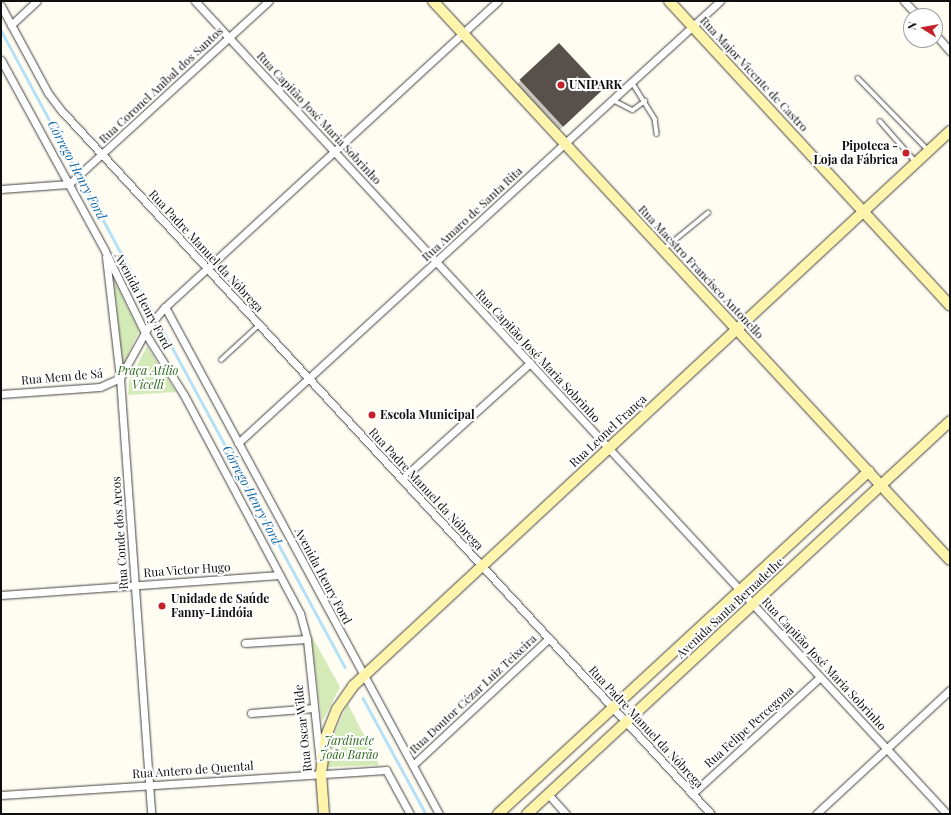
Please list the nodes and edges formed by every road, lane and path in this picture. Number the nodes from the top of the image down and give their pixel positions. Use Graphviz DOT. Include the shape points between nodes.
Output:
graph roads {
  1 [pos="37,1"];
  2 [pos="196,1"];
  3 [pos="269,1"];
  4 [pos="433,1"];
  5 [pos="498,1"];
  6 [pos="669,1"];
  7 [pos="720,1"];
  8 [pos="1,6"];
  9 [pos="11,25"];
  10 [pos="692,27"];
  11 [pos="463,33"];
  12 [pos="229,38"];
  13 [pos="943,43"];
  14 [pos="950,51"];
  15 [pos="1,60"];
  16 [pos="858,78"];
  17 [pos="632,82"];
  18 [pos="613,100"];
  19 [pos="645,101"];
  20 [pos="880,121"];
  21 [pos="950,131"];
  22 [pos="657,134"];
  23 [pos="565,143"];
  24 [pos="929,150"];
  25 [pos="334,151"];
  26 [pos="102,155"];
  27 [pos="916,162"];
  28 [pos="71,183"];
  29 [pos="1,189"];
  30 [pos="864,211"];
  31 [pos="708,213"];
  32 [pos="663,250"];
  33 [pos="105,251"];
  34 [pos="436,262"];
  35 [pos="207,268"];
  36 [pos="950,304"];
  37 [pos="165,307"];
  38 [pos="259,325"];
  39 [pos="737,329"];
  40 [pos="145,333"];
  41 [pos="221,360"];
  42 [pos="530,363"];
  43 [pos="120,378"];
  44 [pos="308,379"];
  45 [pos="1,394"];
  46 [pos="950,421"];
  47 [pos="238,443"];
  48 [pos="608,448"];
  49 [pos="869,471"];
  50 [pos="402,480"];
  51 [pos="882,485"];
  52 [pos="950,560"];
  53 [pos="482,566"];
  54 [pos="279,575"];
  55 [pos="135,585"];
  56 [pos="740,590"];
  57 [pos="1,595"];
  58 [pos="753,604"];
  59 [pos="548,638"];
  60 [pos="307,639"];
  61 [pos="245,643"];
  62 [pos="364,675"];
  63 [pos="820,677"];
  64 [pos="950,690"];
  65 [pos="314,708"];
  66 [pos="613,708"];
  67 [pos="251,714"];
  68 [pos="626,722"];
  69 [pos="887,748"];
  70 [pos="413,765"];
  71 [pos="321,773"];
  72 [pos="149,784"];
  73 [pos="548,794"];
  74 [pos="692,794"];
  75 [pos="1,795"];
  76 [pos="151,814"];
  77 [pos="324,814"];
  78 [pos="410,814"];
  79 [pos="440,814"];
  80 [pos="498,814"];
  81 [pos="527,814"];
  82 [pos="566,814"];
  83 [pos="711,814"];
  84 [pos="816,814"];
  85 [pos="947,814"];
  1 -- 9 [label="street"];
  2 -- 12 [label="street, Rua Capitão José Maria Sobrinho"];
  3 -- 12 [label="street, Rua Coronel Aníbal dos Santos"];
  4 -- 11 [label="main road, Rua Maestro Francisco Antonello"];
  5 -- 11 [label="street, Rua Mem de Sá"];
  6 -- 10 [label="main road, Rua Major Vicente de Castro"];
  7 -- 10 [label="street, Rua Amaro de Santa Rita"];
  8 -- 9 [label="street"];
  9 -- 26 [label="street, Rua Padre Manuel da Nóbrega" via="48,93"];
  10 -- 17 [label="street, Rua Amaro de Santa Rita"];
  10 -- 30 [label="main road, Rua Major Vicente de Castro"];
  11 -- 23 [label="main road, Rua Maestro Francisco Antonello"];
  11 -- 25 [label="street, Rua Mem de Sá"];
  12 -- 25 [label="street, Rua Capitão José Maria Sobrinho"];
  12 -- 26 [label="street, Rua Coronel Aníbal dos Santos"];
  13 -- 14 [label="street"];
  15 -- 28 [label="street, Avenida Henry Ford"];
  16 -- 24 [label="lane"];
  17 -- 18 [label="street, Rua Amaro de Santa Rita"];
  17 -- 19 [label="lane"];
  18 -- 19 [label="lane" via="633,110"];
  18 -- 23 [label="street, Rua Amaro de Santa Rita"];
  19 -- 22 [label="lane" via="655,119"];
  20 -- 27 [label="lane"];
  21 -- 24 [label="main road, Rua Leonel França"];
  23 -- 32 [label="main road, Rua Maestro Francisco Antonello"];
  23 -- 34 [label="street, Rua Amaro de Santa Rita"];
  24 -- 27 [label="main road, Rua Leonel França"];
  25 -- 34 [label="street, Rua Capitão José Maria Sobrinho"];
  25 -- 35 [label="street, Rua Mem de Sá"];
  26 -- 28 [label="street, Rua Coronel Aníbal dos Santos"];
  26 -- 35 [label="street, Rua Padre Manuel da Nóbrega"];
  27 -- 30 [label="main road, Rua Leonel França"];
  28 -- 29 [label="street"];
  28 -- 33 [label="street, Avenida Henry Ford"];
  30 -- 36 [label="main road, Rua Major Vicente de Castro"];
  30 -- 39 [label="main road, Rua Leonel França"];
  31 -- 32 [label="lane"];
  32 -- 39 [label="main road, Rua Maestro Francisco Antonello"];
  33 -- 40 [label="street, Avenida Henry Ford"];
  33 -- 43 [label="street, Rua Conde dos Arcos"];
  34 -- 42 [label="street, Rua Capitão José Maria Sobrinho"];
  34 -- 44 [label="street, Rua Amaro de Santa Rita"];
  35 -- 37 [label="street, Rua Mem de Sá"];
  35 -- 38 [label="street, Rua Padre Manuel da Nóbrega"];
  37 -- 40 [label="street, Rua Mem de Sá"];
  37 -- 47 [label="street, Avenida Henry Ford"];
  38 -- 41 [label="lane"];
  38 -- 44 [label="street, Rua Padre Manuel da Nóbrega"];
  39 -- 48 [label="main road, Rua Leonel França"];
  39 -- 49 [label="main road, Rua Maestro Francisco Antonello"];
  40 -- 43 [label="street, Rua Mem de Sá"];
  40 -- 54 [label="street, Avenida Henry Ford" via="184,396"];
  42 -- 48 [label="street, Rua Capitão José Maria Sobrinho"];
  42 -- 50 [label="street"];
  43 -- 45 [label="street, Rua Mem de Sá" via="100,387"];
  43 -- 55 [label="street, Rua Conde dos Arcos"];
  44 -- 47 [label="street, Rua Amaro de Santa Rita"];
  44 -- 50 [label="street, Rua Padre Manuel da Nóbrega"];
  46 -- 51 [label="main road, Avenida Santa Bernadethe"];
  47 -- 62 [label="street, Avenida Henry Ford"];
  48 -- 53 [label="main road, Rua Leonel França"];
  48 -- 56 [label="street, Rua Capitão José Maria Sobrinho"];
  49 -- 51 [label="main road, Rua Maestro Francisco Antonello"];
  49 -- 56 [label="main road, Avenida Santa Bernadethe"];
  50 -- 53 [label="street, Rua Padre Manuel da Nóbrega"];
  51 -- 52 [label="main road, Rua Maestro Francisco Antonello"];
  51 -- 58 [label="main road, Avenida Santa Bernadethe"];
  53 -- 59 [label="street, Rua Padre Manuel da Nóbrega"];
  53 -- 62 [label="main road, Rua Leonel França"];
  54 -- 55 [label="street, Rua Victor Hugo"];
  54 -- 60 [label="street, Avenida Henry Ford" via="303,620"];
  55 -- 57 [label="street, Rua Victor Hugo"];
  55 -- 72 [label="street, Rua Conde dos Arcos"];
  56 -- 58 [label="street, Rua Capitão José Maria Sobrinho"];
  56 -- 66 [label="main road, Avenida Santa Bernadethe"];
  58 -- 63 [label="street, Rua Capitão José Maria Sobrinho"];
  58 -- 68 [label="main road, Avenida Santa Bernadethe"];
  59 -- 66 [label="street, Rua Padre Manuel da Nóbrega"];
  59 -- 70 [label="street, Rua Doutor Cézar Luiz Teixeira"];
  60 -- 61 [label="street"];
  60 -- 65 [label="street, Rua Oscar Wilde"];
  62 -- 70 [label="street, Avenida Henry Ford"];
  62 -- 71 [label="main road, Rua Leonel França" via="345,697 331,722"];
  63 -- 69 [label="street, Rua Capitão José Maria Sobrinho"];
  63 -- 74 [label="street, Rua Felipe Percegona"];
  64 -- 69 [label="street"];
  65 -- 67 [label="street"];
  65 -- 71 [label="street, Rua Oscar Wilde"];
  66 -- 68 [label="street, Rua Padre Manuel da Nóbrega"];
  66 -- 80 [label="main road, Avenida Santa Bernadethe"];
  68 -- 73 [label="main road, Avenida Santa Bernadethe"];
  68 -- 74 [label="street, Rua Padre Manuel da Nóbrega"];
  69 -- 84 [label="street"];
  69 -- 85 [label="street, Rua Capitão José Maria Sobrinho"];
  70 -- 79 [label="street, Avenida Henry Ford"];
  71 -- 72 [label="street, Rua Antero de Quental"];
  71 -- 77 [label="main road, Rua Oscar Wilde"];
  71 -- 78 [label="street, Rua Antero de Quental" via="386,770"];
  72 -- 75 [label="street, Rua Antero de Quental"];
  72 -- 76 [label="street, Rua Conde dos Arcos"];
  73 -- 81 [label="main road, Avenida Santa Bernadethe"];
  73 -- 82 [label="street"];
  74 -- 83 [label="street, Rua Padre Manuel da Nóbrega"];
}
